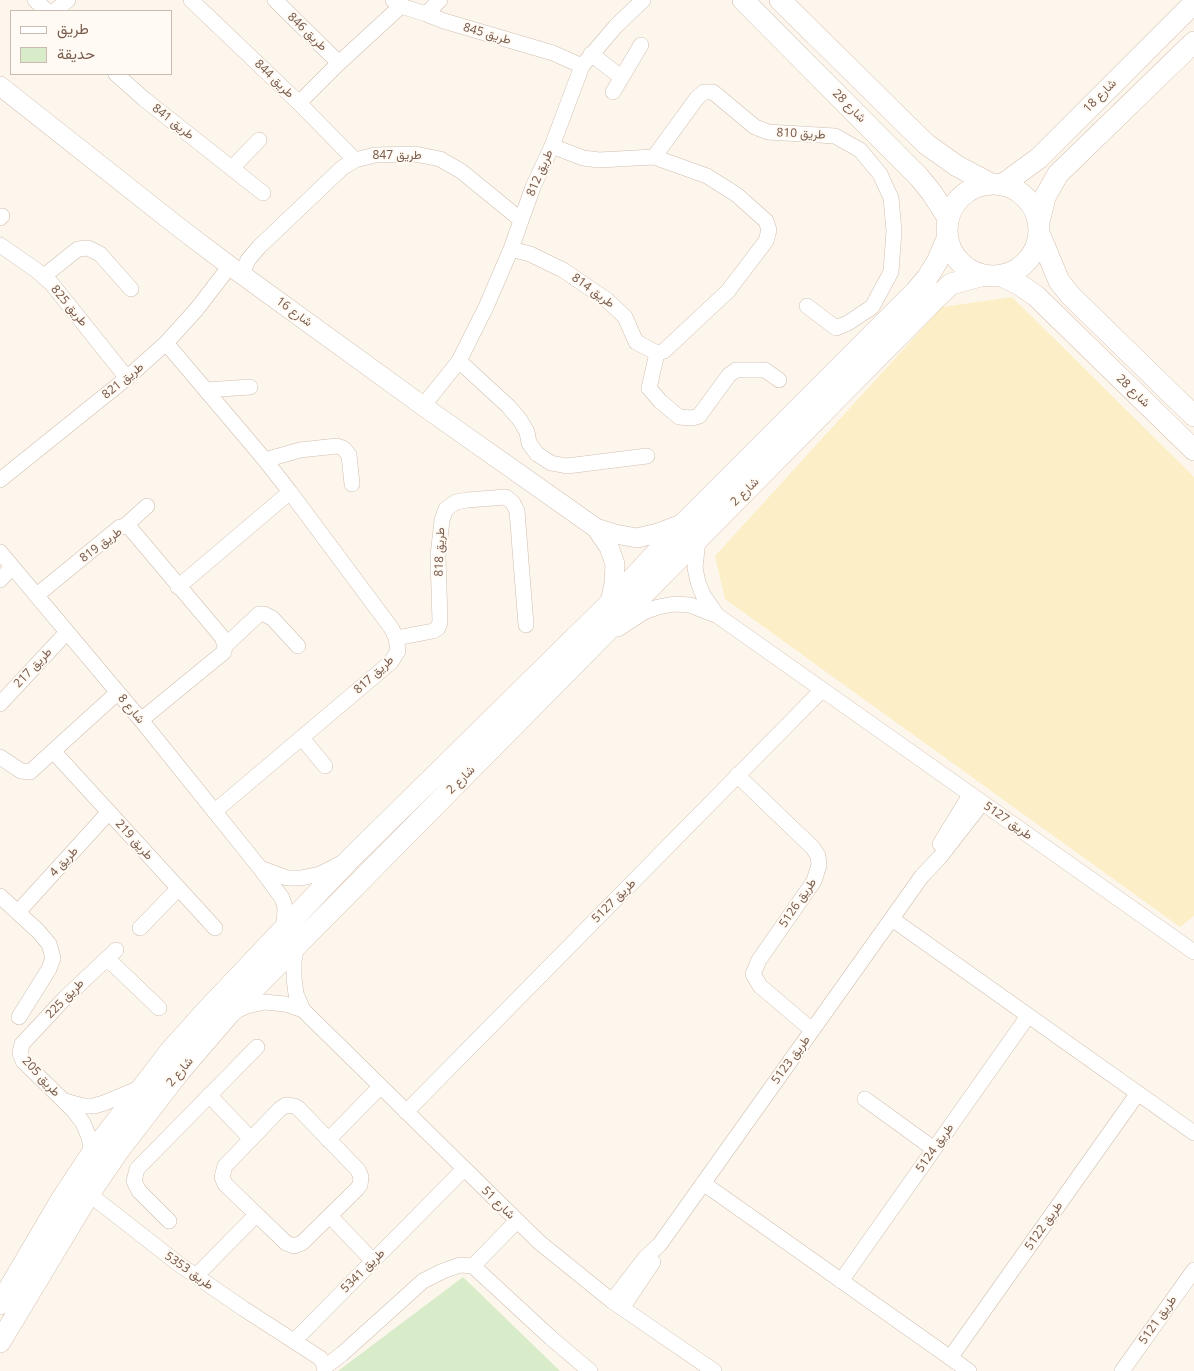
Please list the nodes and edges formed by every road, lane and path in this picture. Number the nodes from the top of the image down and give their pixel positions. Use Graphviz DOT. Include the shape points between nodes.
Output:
graph roads {
  1 [pos="35,0"];
  2 [pos="68,0"];
  3 [pos="191,0"];
  4 [pos="275,0"];
  5 [pos="440,0"];
  6 [pos="643,0"];
  7 [pos="743,0"];
  8 [pos="780,0"];
  9 [pos="397,3"];
  10 [pos="1194,3"];
  11 [pos="46,10"];
  12 [pos="56,10"];
  13 [pos="426,14"];
  14 [pos="1194,42"];
  15 [pos="641,45"];
  16 [pos="591,54"];
  17 [pos="339,63"];
  18 [pos="582,66"];
  19 [pos="117,75"];
  20 [pos="621,77"];
  21 [pos="0,86"];
  22 [pos="613,92"];
  23 [pos="299,103"];
  24 [pos="259,140"];
  25 [pos="552,146"];
  26 [pos="654,157"];
  27 [pos="355,160"];
  28 [pos="232,168"];
  29 [pos="997,184"];
  30 [pos="263,193"];
  31 [pos="521,220"];
  32 [pos="948,228"];
  33 [pos="1039,228"];
  34 [pos="0,245"];
  35 [pos="510,249"];
  36 [pos="236,270"];
  37 [pos="44,276"];
  38 [pos="993,276"];
  39 [pos="131,289"];
  40 [pos="807,306"];
  41 [pos="166,343"];
  42 [pos="657,353"];
  43 [pos="459,361"];
  44 [pos="127,378"];
  45 [pos="778,380"];
  46 [pos="250,387"];
  47 [pos="206,390"];
  48 [pos="423,406"];
  49 [pos="1194,416"];
  50 [pos="1194,450"];
  51 [pos="647,456"];
  52 [pos="265,460"];
  53 [pos="0,480"];
  54 [pos="352,484"];
  55 [pos="290,492"];
  56 [pos="147,506"];
  57 [pos="685,522"];
  58 [pos="125,526"];
  59 [pos="596,528"];
  60 [pos="698,540"];
  61 [pos="0,552"];
  62 [pos="12,567"];
  63 [pos="0,580"];
  64 [pos="178,587"];
  65 [pos="37,595"];
  66 [pos="610,603"];
  67 [pos="718,616"];
  68 [pos="526,625"];
  69 [pos="67,632"];
  70 [pos="396,638"];
  71 [pos="599,640"];
  72 [pos="226,646"];
  73 [pos="298,646"];
  74 [pos="822,690"];
  75 [pos="117,692"];
  76 [pos="0,704"];
  77 [pos="140,720"];
  78 [pos="302,738"];
  79 [pos="53,751"];
  80 [pos="0,757"];
  81 [pos="324,766"];
  82 [pos="737,775"];
  83 [pos="976,799"];
  84 [pos="215,811"];
  85 [pos="109,812"];
  86 [pos="350,859"];
  87 [pos="260,868"];
  88 [pos="178,889"];
  89 [pos="0,896"];
  90 [pos="18,912"];
  91 [pos="892,919"];
  92 [pos="140,928"];
  93 [pos="215,928"];
  94 [pos="291,936"];
  95 [pos="1194,952"];
  96 [pos="159,1008"];
  97 [pos="303,1010"];
  98 [pos="229,1014"];
  99 [pos="1028,1016"];
  100 [pos="19,1017"];
  101 [pos="812,1030"];
  102 [pos="257,1047"];
  103 [pos="20,1053"];
  104 [pos="142,1086"];
  105 [pos="380,1087"];
  106 [pos="1138,1093"];
  107 [pos="209,1095"];
  108 [pos="865,1098"];
  109 [pos="63,1101"];
  110 [pos="406,1112"];
  111 [pos="1194,1133"];
  112 [pos="251,1139"];
  113 [pos="328,1140"];
  114 [pos="934,1149"];
  115 [pos="92,1153"];
  116 [pos="464,1169"];
  117 [pos="703,1183"];
  118 [pos="88,1194"];
  119 [pos="256,1214"];
  120 [pos="330,1216"];
  121 [pos="517,1221"];
  122 [pos="169,1222"];
  123 [pos="373,1261"];
  124 [pos="473,1266"];
  125 [pos="1194,1270"];
  126 [pos="196,1276"];
  127 [pos="841,1281"];
  128 [pos="0,1304"];
  129 [pos="617,1304"];
  130 [pos="294,1341"];
  131 [pos="0,1342"];
  132 [pos="950,1358"];
  133 [pos="325,1369"];
  134 [pos="590,1371"];
  135 [pos="714,1371"];
  136 [pos="969,1371"];
  137 [pos="1122,1371"];
  1 -- 11 [label="street"];
  2 -- 12 [label="street"];
  3 -- 23 [label="street, طريق 844"];
  4 -- 17 [label="street, طريق 846"];
  5 -- 13 [label="street"];
  6 -- 16 [label="street, طريق 812"];
  7 -- 32 [label="main road, شارع 28" via="907,165 932,193"];
  8 -- 29 [label="main road" via="926,144 957,166"];
  9 -- 13 [label="street, طريق 845"];
  9 -- 17 [label="street"];
  10 -- 29 [label="main road, شارع 18" via="1038,158"];
  13 -- 18 [label="street, طريق 845" via="554,53"];
  14 -- 33 [label="main road" via="1058,174 1045,197"];
  15 -- 20 [label="street"];
  16 -- 18 [label="street, طريق 812"];
  16 -- 20 [label="street"];
  17 -- 23 [label="street"];
  18 -- 25 [label="street, طريق 812"];
  19 -- 28 [label="street, طريق 841"];
  20 -- 22 [label="street"];
  21 -- 36 [label="street, شارع 16"];
  23 -- 27 [label="street, طريق 844"];
  24 -- 28 [label="street"];
  25 -- 26 [label="street" via="583,158 599,160"];
  25 -- 31 [label="street, طريق 812"];
  26 -- 40 [label="street, طريق 810" via="704,92 713,92 761,130 835,136 860,150 880,174 890,198 894,231 891,272 872,307 836,328"];
  26 -- 42 [label="street" via="707,176 737,195 766,221 769,230 766,241 728,291 664,351"];
  27 -- 31 [label="street, طريق 847" via="375,155 416,154 440,160 461,172"];
  27 -- 36 [label="street, طريق 847" via="342,168"];
  28 -- 30 [label="street, طريق 841"];
  29 -- 32 [label="main road" via="972,188 964,194 952,209"];
  29 -- 33 [label="main road" via="1013,188 1030,202"];
  31 -- 35 [label="street, طريق 812"];
  32 -- 38 [label="main road" via="952,252 960,262 971,271"];
  32 -- 57 [label="main road, شارع 2" via="937,262 915,292"];
  33 -- 38 [label="main road" via="1035,250 1024,265 1014,272"];
  33 -- 49 [label="main road, شارع 28" via="1060,281 1070,295"];
  34 -- 37 [label="street, طريق 825"];
  35 -- 42 [label="street, طريق 814" via="530,254 563,270 607,300 626,317 636,342"];
  35 -- 43 [label="street, طريق 812"];
  36 -- 41 [label="street, طريق 821"];
  36 -- 48 [label="street, شارع 16"];
  37 -- 39 [label="street" via="78,249 88,248 100,254"];
  37 -- 44 [label="street, طريق 825"];
  38 -- 50 [label="main road, شارع 28" via="1020,284 1036,296"];
  38 -- 60 [label="main road, شارع 2" via="951,284"];
  41 -- 44 [label="street, طريق 821"];
  41 -- 47 [label="street, طريق 817"];
  42 -- 45 [label="street" via="649,388 679,416 699,416 736,370 765,370"];
  43 -- 48 [label="street, طريق 812"];
  43 -- 51 [label="street" via="508,406 520,420 537,454 551,463 567,466"];
  44 -- 53 [label="street, طريق 821"];
  46 -- 47 [label="street"];
  47 -- 52 [label="street, طريق 817"];
  48 -- 59 [label="street, شارع 16"];
  52 -- 54 [label="street" via="300,450 337,446 349,455"];
  52 -- 55 [label="street, طريق 817"];
  55 -- 64 [label="street"];
  55 -- 70 [label="street, طريق 817"];
  56 -- 58 [label="street"];
  57 -- 59 [label="street, شارع 16" via="637,538"];
  57 -- 66 [label="main road, شارع 2"];
  58 -- 64 [label="street, طريق 819"];
  58 -- 65 [label="street, طريق 819"];
  59 -- 66 [label="street, شارع 16" via="609,547 615,564"];
  60 -- 67 [label="street, طريق 5127" via="695,568 698,582"];
  60 -- 71 [label="main road, شارع 2"];
  61 -- 62 [label="street, شارع 8"];
  62 -- 63 [label="street"];
  62 -- 65 [label="street, شارع 8"];
  64 -- 72 [label="street, طريق 819" via="222,637"];
  65 -- 69 [label="street, شارع 8"];
  66 -- 86 [label="main road, شارع 2"];
  67 -- 71 [label="street, طريق 5127" via="690,605 658,607"];
  67 -- 74 [label="street, طريق 5127"];
  68 -- 70 [label="street, طريق 818" via="518,511 506,497 467,500 446,509 442,520 438,556 438,628"];
  69 -- 75 [label="street, شارع 8"];
  69 -- 76 [label="street, طريق 217"];
  70 -- 78 [label="street, طريق 817" via="398,651 391,662"];
  71 -- 94 [label="main road, شارع 2"];
  72 -- 73 [label="street" via="259,614 272,618"];
  72 -- 77 [label="street" via="219,657"];
  74 -- 82 [label="street, طريق 5127"];
  74 -- 83 [label="street, طريق 5127"];
  75 -- 77 [label="street, شارع 8"];
  75 -- 79 [label="street"];
  77 -- 84 [label="street, شارع 8"];
  78 -- 81 [label="street"];
  78 -- 84 [label="street, طريق 817"];
  79 -- 80 [label="street" via="30,772 20,771"];
  79 -- 85 [label="street, طريق 219"];
  82 -- 101 [label="street, طريق 5126" via="818,856 814,881 758,960 753,974 760,986"];
  82 -- 110 [label="street, طريق 5127"];
  83 -- 91 [label="street, طريق 5123" via="936,862 922,876"];
  83 -- 95 [label="street, طريق 5127"];
  84 -- 87 [label="street, شارع 8"];
  85 -- 88 [label="street, طريق 219"];
  85 -- 90 [label="street, طريق 4"];
  86 -- 87 [label="street" via="320,874 300,878 286,878"];
  86 -- 94 [label="main road, شارع 2"];
  87 -- 94 [label="street, شارع 8" via="282,898"];
  88 -- 92 [label="street"];
  88 -- 93 [label="street, طريق 219"];
  89 -- 90 [label="street"];
  90 -- 100 [label="street" via="49,944 53,958"];
  91 -- 99 [label="street"];
  91 -- 101 [label="street, طريق 5123"];
  94 -- 97 [label="street, شارع 51" via="296,994"];
  94 -- 98 [label="main road, شارع 2"];
  94 -- 104 [label="main road, شارع 2" via="206,1011"];
  96 -- 103 [label="street, طريق 225" via="113,964 111,956 65,998 22,1044"];
  97 -- 98 [label="street, شارع 51" via="265,1002"];
  97 -- 105 [label="street, شارع 51"];
  98 -- 118 [label="main road, شارع 2" via="151,1108"];
  99 -- 106 [label="street"];
  99 -- 114 [label="street, طريق 5124"];
  101 -- 117 [label="street, طريق 5123"];
  102 -- 107 [label="street"];
  103 -- 109 [label="street, طريق 205" via="23,1061"];
  104 -- 109 [label="street, طريق 205" via="94,1106"];
  104 -- 115 [label="main road, شارع 2"];
  105 -- 110 [label="street, شارع 51"];
  105 -- 113 [label="street"];
  106 -- 111 [label="street"];
  106 -- 132 [label="street, طريق 5122"];
  107 -- 112 [label="street"];
  107 -- 122 [label="street" via="135,1175 139,1191"];
  108 -- 114 [label="street"];
  109 -- 115 [label="street, طريق 205" via="83,1123"];
  110 -- 116 [label="street, شارع 51"];
  112 -- 113 [label="street" via="282,1107 290,1105 298,1108"];
  112 -- 119 [label="street" via="225,1166 222,1177 225,1184"];
  113 -- 120 [label="street" via="361,1177 357,1189"];
  114 -- 127 [label="street, طريق 5124"];
  115 -- 128 [label="main road, شارع 2"];
  116 -- 121 [label="street, شارع 51"];
  116 -- 123 [label="street, طريق 5341"];
  117 -- 127 [label="street"];
  117 -- 129 [label="street, طريق 5123" via="660,1244 652,1264"];
  118 -- 126 [label="street, طريق 5353"];
  118 -- 131 [label="main road, شارع 2"];
  119 -- 120 [label="street" via="286,1243 294,1246 302,1243"];
  119 -- 126 [label="street"];
  120 -- 123 [label="street"];
  121 -- 124 [label="street"];
  121 -- 129 [label="street, شارع 51" via="563,1263"];
  123 -- 130 [label="street, طريق 5341"];
  124 -- 133 [label="street" via="460,1265 423,1281"];
  124 -- 134 [label="street"];
  125 -- 137 [label="street, طريق 5121"];
  126 -- 130 [label="street, طريق 5353"];
  127 -- 132 [label="street"];
  129 -- 135 [label="street, شارع 51"];
  130 -- 133 [label="street" via="320,1358"];
  132 -- 136 [label="street"];
}
